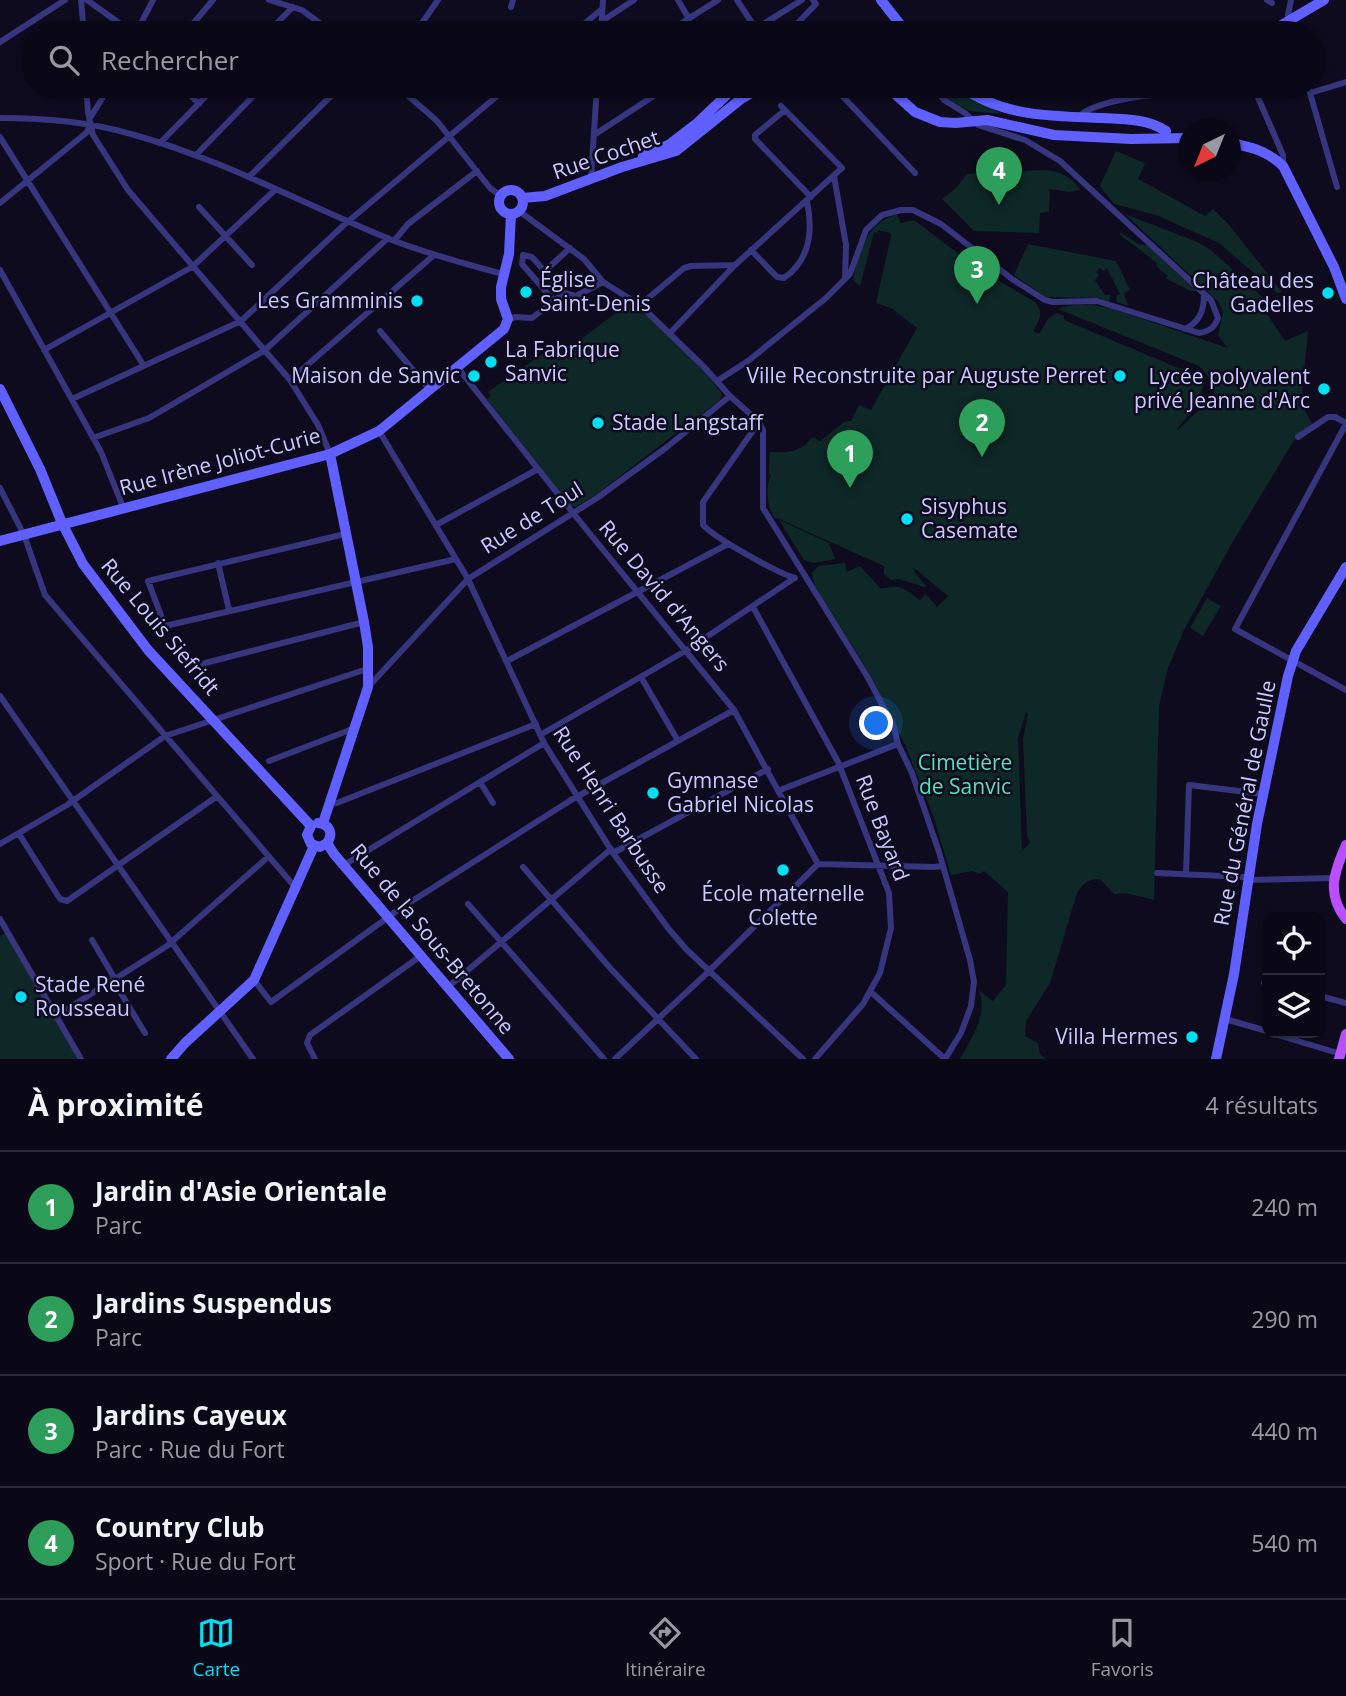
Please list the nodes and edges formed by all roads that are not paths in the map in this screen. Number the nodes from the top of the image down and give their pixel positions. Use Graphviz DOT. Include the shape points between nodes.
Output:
graph roads {
  1 [pos="65,0"];
  2 [pos="81,0"];
  3 [pos="87,0"];
  4 [pos="153,0"];
  5 [pos="213,0"];
  6 [pos="269,0"];
  7 [pos="438,0"];
  8 [pos="603,0"];
  9 [pos="634,0"];
  10 [pos="678,0"];
  11 [pos="718,0"];
  12 [pos="737,0"];
  13 [pos="802,0"];
  14 [pos="813,0"];
  15 [pos="881,0"];
  16 [pos="1292,0"];
  17 [pos="1324,0"];
  18 [pos="293,7"];
  19 [pos="602,9"];
  20 [pos="689,19"];
  21 [pos="32,21"];
  22 [pos="83,21"];
  23 [pos="118,21"];
  24 [pos="142,21"];
  25 [pos="195,21"];
  26 [pos="279,21"];
  27 [pos="317,21"];
  28 [pos="423,21"];
  29 [pos="588,21"];
  30 [pos="601,21"];
  31 [pos="686,21"];
  32 [pos="751,21"];
  33 [pos="769,21"];
  34 [pos="800,21"];
  35 [pos="898,21"];
  36 [pos="1289,21"];
  37 [pos="21,28"];
  38 [pos="0,42"];
  39 [pos="1346,82"];
  40 [pos="1325,86"];
  41 [pos="88,98"];
  42 [pos="102,98"];
  43 [pos="193,98"];
  44 [pos="205,98"];
  45 [pos="252,98"];
  46 [pos="329,98"];
  47 [pos="411,98"];
  48 [pos="495,98"];
  49 [pos="596,98"];
  50 [pos="651,98"];
  51 [pos="723,98"];
  52 [pos="743,98"];
  53 [pos="844,98"];
  54 [pos="902,98"];
  55 [pos="906,98"];
  56 [pos="942,98"];
  57 [pos="981,98"];
  58 [pos="1142,98"];
  59 [pos="1257,98"];
  60 [pos="1312,98"];
  61 [pos="199,104"];
  62 [pos="923,114"];
  63 [pos="1078,117"];
  64 [pos="0,118"];
  65 [pos="90,118"];
  66 [pos="971,119"];
  67 [pos="90,127"];
  68 [pos="1166,134"];
  69 [pos="594,135"];
  70 [pos="1178,135"];
  71 [pos="0,137"];
  72 [pos="450,137"];
  73 [pos="160,143"];
  74 [pos="1241,145"];
  75 [pos="196,155"];
  76 [pos="1283,166"];
  77 [pos="622,167"];
  78 [pos="477,171"];
  79 [pos="915,173"];
  80 [pos="834,176"];
  81 [pos="249,177"];
  82 [pos="591,178"];
  83 [pos="27,181"];
  84 [pos="1337,187"];
  85 [pos="276,189"];
  86 [pos="501,196"];
  87 [pos="522,198"];
  88 [pos="809,199"];
  89 [pos="0,203"];
  90 [pos="199,207"];
  91 [pos="515,213"];
  92 [pos="349,221"];
  93 [pos="225,236"];
  94 [pos="391,239"];
  95 [pos="570,248"];
  96 [pos="751,250"];
  97 [pos="434,255"];
  98 [pos="252,265"];
  99 [pos="735,265"];
  100 [pos="192,267"];
  101 [pos="0,270"];
  102 [pos="545,271"];
  103 [pos="503,274"];
  104 [pos="845,279"];
  105 [pos="603,282"];
  106 [pos="564,293"];
  107 [pos="1204,294"];
  108 [pos="1346,299"];
  109 [pos="554,302"];
  110 [pos="640,305"];
  111 [pos="110,313"];
  112 [pos="508,319"];
  113 [pos="241,321"];
  114 [pos="1185,329"];
  115 [pos="380,331"];
  116 [pos="670,333"];
  117 [pos="44,350"];
  118 [pos="265,350"];
  119 [pos="144,366"];
  120 [pos="458,368"];
  121 [pos="290,380"];
  122 [pos="717,381"];
  123 [pos="0,389"];
  124 [pos="430,390"];
  125 [pos="730,396"];
  126 [pos="72,399"];
  127 [pos="759,422"];
  128 [pos="1346,424"];
  129 [pos="379,431"];
  130 [pos="1298,437"];
  131 [pos="93,438"];
  132 [pos="330,454"];
  133 [pos="538,469"];
  134 [pos="0,488"];
  135 [pos="122,507"];
  136 [pos="573,513"];
  137 [pos="62,523"];
  138 [pos="436,525"];
  139 [pos="345,534"];
  140 [pos="24,535"];
  141 [pos="0,541"];
  142 [pos="728,544"];
  143 [pos="456,559"];
  144 [pos="218,563"];
  145 [pos="1346,567"];
  146 [pos="804,574"];
  147 [pos="468,579"];
  148 [pos="793,579"];
  149 [pos="357,582"];
  150 [pos="638,592"];
  151 [pos="753,607"];
  152 [pos="229,610"];
  153 [pos="364,622"];
  154 [pos="687,650"];
  155 [pos="507,661"];
  156 [pos="1292,661"];
  157 [pos="186,668"];
  158 [pos="367,669"];
  159 [pos="641,677"];
  160 [pos="368,687"];
  161 [pos="1346,690"];
  162 [pos="0,696"];
  163 [pos="734,710"];
  164 [pos="212,720"];
  165 [pos="536,724"];
  166 [pos="355,728"];
  167 [pos="540,735"];
  168 [pos="165,736"];
  169 [pos="678,741"];
  170 [pos="544,743"];
  171 [pos="898,744"];
  172 [pos="269,761"];
  173 [pos="840,767"];
  174 [pos="768,769"];
  175 [pos="480,782"];
  176 [pos="780,790"];
  177 [pos="1263,794"];
  178 [pos="216,796"];
  179 [pos="577,797"];
  180 [pos="72,800"];
  181 [pos="330,802"];
  182 [pos="493,803"];
  183 [pos="323,823"];
  184 [pos="311,826"];
  185 [pos="19,834"];
  186 [pos="327,843"];
  187 [pos="0,844"];
  188 [pos="1346,845"];
  189 [pos="314,846"];
  190 [pos="612,851"];
  191 [pos="268,857"];
  192 [pos="818,864"];
  193 [pos="879,864"];
  194 [pos="344,865"];
  195 [pos="118,866"];
  196 [pos="943,866"];
  197 [pos="523,867"];
  198 [pos="1157,873"];
  199 [pos="1186,874"];
  200 [pos="1333,878"];
  201 [pos="1249,880"];
  202 [pos="295,887"];
  203 [pos="551,899"];
  204 [pos="468,904"];
  205 [pos="390,918"];
  206 [pos="0,919"];
  207 [pos="1346,919"];
  208 [pos="92,940"];
  209 [pos="501,942"];
  210 [pos="171,943"];
  211 [pos="422,955"];
  212 [pos="709,971"];
  213 [pos="114,979"];
  214 [pos="254,980"];
  215 [pos="448,987"];
  216 [pos="871,992"];
  217 [pos="1325,997"];
  218 [pos="1346,1003"];
  219 [pos="219,1013"];
  220 [pos="56,1016"];
  221 [pos="1226,1018"];
  222 [pos="659,1019"];
  223 [pos="1262,1030"];
  224 [pos="145,1034"];
  225 [pos="1346,1034"];
  226 [pos="1286,1038"];
  227 [pos="1340,1057"];
  228 [pos="81,1059"];
  229 [pos="171,1059"];
  230 [pos="253,1059"];
  231 [pos="315,1059"];
  232 [pos="509,1059"];
  233 [pos="604,1059"];
  234 [pos="615,1059"];
  235 [pos="696,1059"];
  236 [pos="803,1059"];
  237 [pos="815,1059"];
  238 [pos="945,1059"];
  239 [pos="1216,1059"];
  1 -- 21 [label="street"];
  2 -- 22 [label="street"];
  3 -- 23 [label="street"];
  4 -- 24 [label="street"];
  5 -- 25 [label="street"];
  6 -- 18 [label="street"];
  7 -- 28 [label="street"];
  8 -- 19 [label="street"];
  9 -- 30 [label="street"];
  10 -- 20 [label="street"];
  11 -- 20 [label="street"];
  12 -- 32 [label="street"];
  13 -- 33 [label="street"];
  14 -- 34 [label="street" via="816,4"];
  15 -- 35 [label="street"];
  16 -- 36 [label="street"];
  17 -- 36 [label="street"];
  18 -- 26 [label="street"];
  18 -- 27 [label="street"];
  19 -- 29 [label="street"];
  19 -- 30 [label="street"];
  20 -- 31 [label="street"];
  37 -- 38 [label="street"];
  39 -- 40 [label="street"];
  41 -- 65 [label="street"];
  42 -- 65 [label="street"];
  43 -- 61 [label="street"];
  44 -- 61 [label="street"];
  45 -- 75 [label="street"];
  46 -- 81 [label="street"];
  47 -- 72 [label="street"];
  48 -- 72 [label="street"];
  49 -- 69 [label="street"];
  50 -- 69 [label="street"];
  51 -- 77 [label="street" via="670,144"];
  52 -- 77 [label="street, Rue Cochet" via="676,151"];
  53 -- 79 [label="street"];
  54 -- 62 [label="street"];
  55 -- 62 [label="street"];
  56 -- 66 [label="street"];
  57 -- 63 [label="street" via="1008,110"];
  58 -- 63 [label="street" via="1110,102"];
  59 -- 76 [label="street" via="1283,155"];
  60 -- 84 [label="street"];
  61 -- 73 [label="street"];
  62 -- 66 [label="street"];
  63 -- 68 [label="street" via="1156,124"];
  64 -- 67 [label="street" via="39,118"];
  65 -- 67 [label="street"];
  66 -- 68 [label="street" via="985,114 1047,129"];
  66 -- 107 [label="street" via="1025,140 1060,161"];
  67 -- 73 [label="street"];
  67 -- 83 [label="street"];
  67 -- 100 [label="street" via="140,207"];
  68 -- 70 [label="street"];
  69 -- 82 [label="street"];
  71 -- 83 [label="street"];
  72 -- 78 [label="street"];
  72 -- 92 [label="street"];
  73 -- 75 [label="street"];
  74 -- 76 [label="street" via="1272,155"];
  75 -- 81 [label="street"];
  76 -- 108 [label="street"];
  77 -- 82 [label="street, Rue Cochet"];
  78 -- 86 [label="street"];
  78 -- 94 [label="street"];
  80 -- 88 [label="street"];
  80 -- 88 [label="street" via="842,168 783,108 755,139"];
  80 -- 104 [label="street" via="846,245"];
  81 -- 85 [label="street"];
  82 -- 87 [label="street, Rue Cochet" via="545,196"];
  83 -- 89 [label="street"];
  83 -- 111 [label="street"];
  85 -- 92 [label="street"];
  85 -- 93 [label="street"];
  86 -- 87 [label="street" via="512,190"];
  86 -- 91 [label="street" via="501,208"];
  87 -- 91 [label="street" via="523,205"];
  88 -- 96 [label="street"];
  88 -- 96 [label="street" via="809,243 794,271 777,277"];
  90 -- 93 [label="street"];
  91 -- 95 [label="street"];
  91 -- 103 [label="street"];
  92 -- 94 [label="street"];
  92 -- 113 [label="street"];
  93 -- 98 [label="street"];
  93 -- 100 [label="street"];
  94 -- 97 [label="street"];
  94 -- 118 [label="street"];
  95 -- 102 [label="street"];
  95 -- 105 [label="street"];
  96 -- 99 [label="street"];
  97 -- 103 [label="street"];
  97 -- 121 [label="street"];
  99 -- 110 [label="street" via="684,268"];
  99 -- 116 [label="street"];
  100 -- 111 [label="street"];
  100 -- 113 [label="street"];
  101 -- 117 [label="street"];
  102 -- 106 [label="street"];
  102 -- 109 [label="street" via="533,257 523,256 522,264"];
  103 -- 112 [label="street" via="501,299"];
  104 -- 114 [label="street" via="874,221 891,212 913,210 941,224 1045,300 1097,301"];
  104 -- 122 [label="street"];
  105 -- 106 [label="street" via="576,296"];
  105 -- 110 [label="street"];
  106 -- 109 [label="street"];
  107 -- 114 [label="street" via="1198,320"];
  107 -- 114 [label="street" via="1216,309 1214,327 1199,333"];
  109 -- 112 [label="street" via="532,318"];
  110 -- 116 [label="street"];
  111 -- 117 [label="street"];
  111 -- 119 [label="street"];
  112 -- 120 [label="street, Rue Irène Joliot-Curie" via="504,329"];
  113 -- 118 [label="street"];
  113 -- 119 [label="street"];
  115 -- 124 [label="street"];
  116 -- 122 [label="street"];
  117 -- 126 [label="street"];
  118 -- 121 [label="street"];
  118 -- 131 [label="street" via="149,418"];
  119 -- 126 [label="street"];
  120 -- 124 [label="street, Rue Irène Joliot-Curie"];
  120 -- 133 [label="street, Rue David d'Angers"];
  121 -- 132 [label="street"];
  122 -- 125 [label="street"];
  123 -- 137 [label="street, Rue Louis Siefridt"];
  124 -- 129 [label="street, Rue Irène Joliot-Curie"];
  125 -- 127 [label="street"];
  125 -- 136 [label="street, Rue de Toul"];
  126 -- 131 [label="street"];
  127 -- 142 [label="street" via="703,502 703,524"];
  127 -- 146 [label="street" via="765,435 763,508"];
  128 -- 130 [label="street" via="1328,417"];
  128 -- 156 [label="street" via="1235,629"];
  129 -- 132 [label="street, Rue Irène Joliot-Curie"];
  129 -- 138 [label="street, Rue Henri Barbusse"];
  131 -- 135 [label="street"];
  132 -- 135 [label="street, Rue Irène Joliot-Curie"];
  132 -- 139 [label="street"];
  133 -- 136 [label="street, Rue David d'Angers"];
  133 -- 138 [label="street"];
  134 -- 140 [label="street"];
  135 -- 137 [label="street, Rue Irène Joliot-Curie"];
  136 -- 147 [label="street, Rue de Toul"];
  136 -- 150 [label="street, Rue David d'Angers"];
  137 -- 140 [label="street, Rue Irène Joliot-Curie"];
  137 -- 164 [label="street, Rue Louis Siefridt" via="76,554 124,620"];
  138 -- 143 [label="street, Rue Henri Barbusse"];
  139 -- 144 [label="street"];
  139 -- 149 [label="street"];
  140 -- 141 [label="street, Rue Irène Joliot-Curie"];
  140 -- 168 [label="street" via="45,596"];
  142 -- 148 [label="street"];
  142 -- 150 [label="street"];
  143 -- 147 [label="street, Rue Henri Barbusse"];
  143 -- 149 [label="street"];
  144 -- 152 [label="street"];
  144 -- 152 [label="street" via="148,581 165,625"];
  145 -- 156 [label="street, Rue du Général de Gaulle"];
  146 -- 148 [label="street"];
  146 -- 171 [label="street" via="867,676"];
  147 -- 155 [label="street, Rue Henri Barbusse"];
  147 -- 160 [label="street, Rue de Toul"];
  148 -- 151 [label="street"];
  149 -- 152 [label="street"];
  149 -- 153 [label="street"];
  150 -- 154 [label="street, Rue David d'Angers"];
  150 -- 155 [label="street"];
  151 -- 154 [label="street"];
  151 -- 173 [label="street, Rue Bayard"];
  153 -- 157 [label="street"];
  153 -- 158 [label="street"];
  154 -- 159 [label="street"];
  154 -- 163 [label="street, Rue David d'Angers"];
  155 -- 165 [label="street, Rue Henri Barbusse"];
  156 -- 161 [label="street"];
  156 -- 177 [label="street, Rue du Général de Gaulle"];
  158 -- 160 [label="street"];
  158 -- 164 [label="street"];
  159 -- 167 [label="street"];
  159 -- 169 [label="street"];
  160 -- 166 [label="street"];
  162 -- 180 [label="street"];
  163 -- 169 [label="street"];
  163 -- 174 [label="street, Rue David d'Angers"];
  164 -- 168 [label="street"];
  164 -- 184 [label="street, Rue Louis Siefridt"];
  165 -- 167 [label="street, Rue Henri Barbusse"];
  165 -- 181 [label="street"];
  166 -- 172 [label="street"];
  166 -- 181 [label="street"];
  167 -- 170 [label="street, Rue Henri Barbusse"];
  168 -- 178 [label="street"];
  168 -- 180 [label="street"];
  169 -- 179 [label="street"];
  170 -- 175 [label="street"];
  170 -- 179 [label="street, Rue Henri Barbusse"];
  171 -- 173 [label="street"];
  171 -- 196 [label="street"];
  173 -- 176 [label="street"];
  173 -- 193 [label="street, Rue Bayard"];
  174 -- 176 [label="street, Rue David d'Angers"];
  174 -- 190 [label="street"];
  175 -- 182 [label="street"];
  175 -- 194 [label="street"];
  176 -- 192 [label="street, Rue David d'Angers"];
  177 -- 199 [label="street" via="1189,785"];
  177 -- 201 [label="street, Rue du Général de Gaulle"];
  178 -- 191 [label="street"];
  178 -- 195 [label="street"];
  179 -- 190 [label="street, Rue Henri Barbusse"];
  179 -- 205 [label="street"];
  180 -- 185 [label="street"];
  180 -- 195 [label="street"];
  181 -- 183 [label="street"];
  183 -- 184 [label="street"];
  183 -- 186 [label="street" via="331,832"];
  184 -- 189 [label="street" via="307,835"];
  185 -- 187 [label="street"];
  185 -- 195 [label="street" via="63,901"];
  186 -- 189 [label="street"];
  186 -- 194 [label="street, Rue de la Sous-Bretonne"];
  188 -- 200 [label="main road"];
  189 -- 202 [label="street"];
  190 -- 203 [label="street"];
  190 -- 212 [label="street, Rue Henri Barbusse" via="668,928"];
  191 -- 202 [label="street"];
  191 -- 210 [label="street"];
  192 -- 193 [label="street"];
  192 -- 212 [label="street"];
  193 -- 196 [label="street"];
  193 -- 216 [label="street, Rue Bayard" via="888,893 891,928"];
  194 -- 205 [label="street, Rue de la Sous-Bretonne"];
  195 -- 210 [label="street"];
  196 -- 238 [label="street" via="974,982 961,1033"];
  197 -- 203 [label="street"];
  198 -- 199 [label="street"];
  199 -- 201 [label="street"];
  200 -- 201 [label="street"];
  200 -- 207 [label="main road" via="1333,893"];
  201 -- 221 [label="street, Rue du Général de Gaulle"];
  202 -- 214 [label="street"];
  203 -- 209 [label="street"];
  203 -- 222 [label="street"];
  204 -- 209 [label="street"];
  205 -- 211 [label="street, Rue de la Sous-Bretonne"];
  205 -- 214 [label="street" via="271,1002"];
  206 -- 220 [label="street"];
  208 -- 213 [label="street"];
  209 -- 215 [label="street"];
  209 -- 233 [label="street"];
  210 -- 213 [label="street"];
  210 -- 219 [label="street"];
  211 -- 215 [label="street, Rue de la Sous-Bretonne"];
  211 -- 231 [label="street" via="310,1035 307,1043"];
  212 -- 222 [label="street"];
  212 -- 236 [label="street, Rue Henri Barbusse"];
  213 -- 220 [label="street"];
  213 -- 224 [label="street"];
  214 -- 219 [label="street"];
  215 -- 232 [label="street, Rue de la Sous-Bretonne"];
  216 -- 237 [label="street, Rue Bayard"];
  216 -- 238 [label="street"];
  217 -- 218 [label="street"];
  219 -- 229 [label="street"];
  219 -- 230 [label="street"];
  220 -- 228 [label="street"];
  221 -- 223 [label="street"];
  221 -- 239 [label="street, Rue du Général de Gaulle"];
  222 -- 234 [label="street"];
  222 -- 235 [label="street"];
  225 -- 227 [label="main road"];
  226 -- 227 [label="street"];
}
